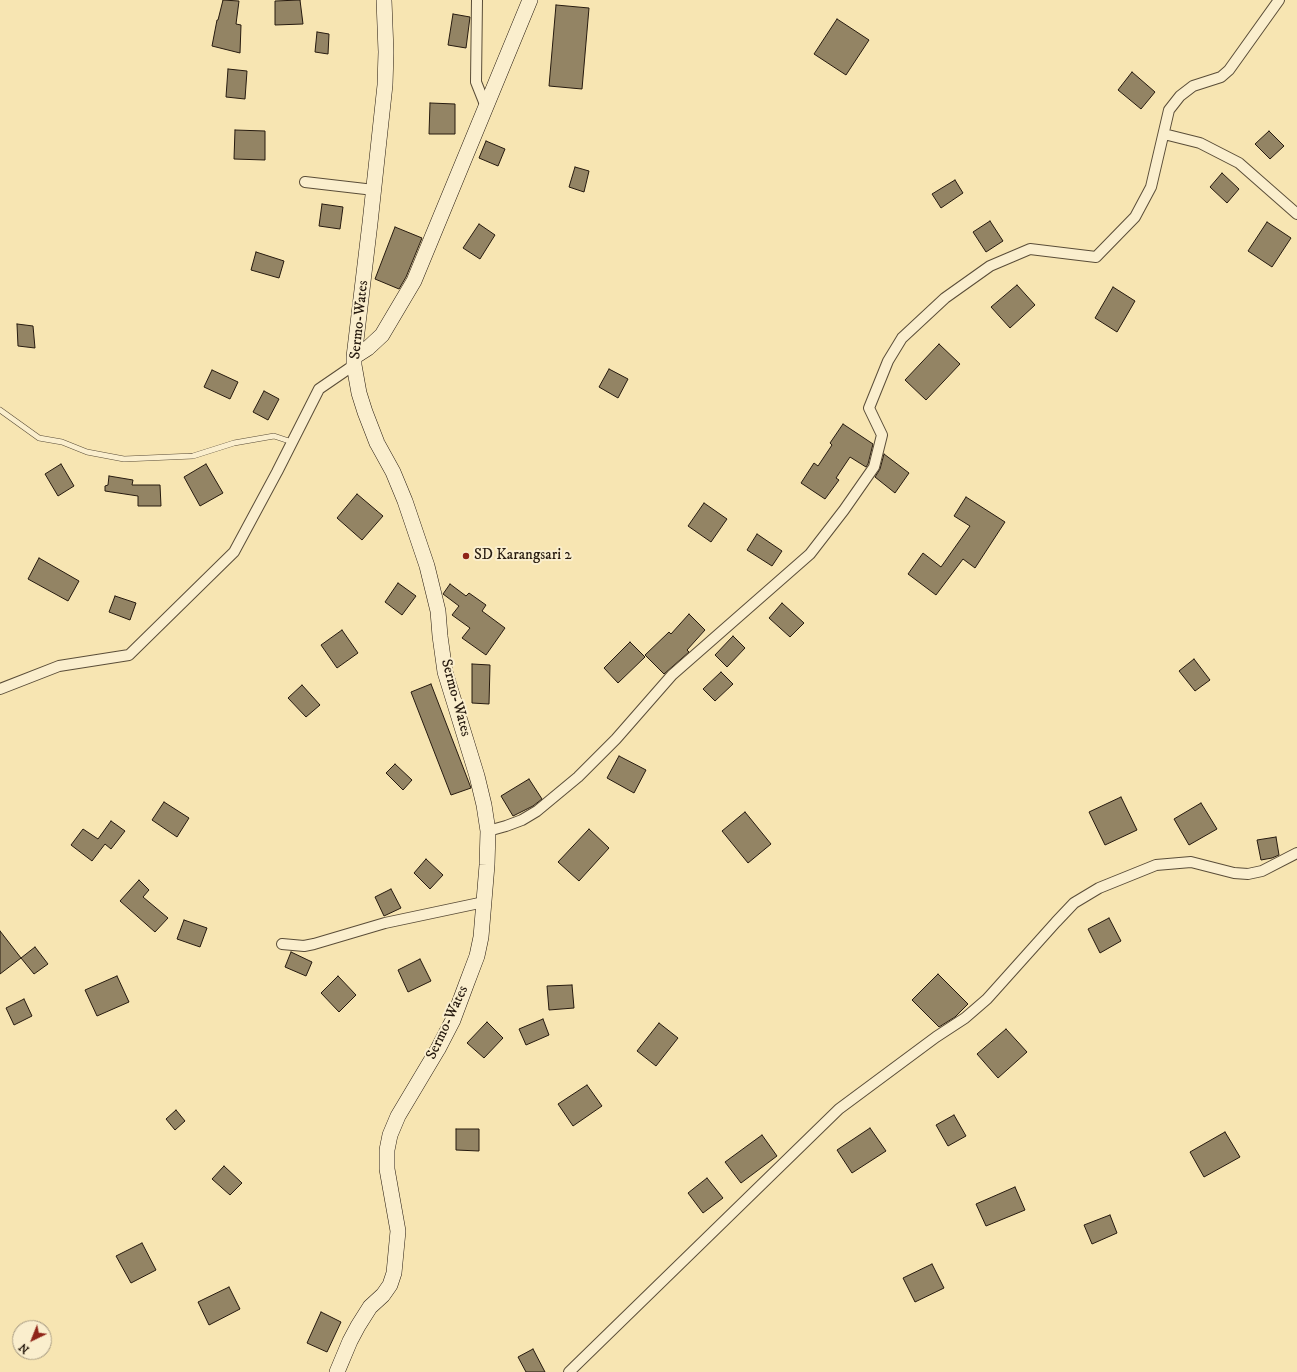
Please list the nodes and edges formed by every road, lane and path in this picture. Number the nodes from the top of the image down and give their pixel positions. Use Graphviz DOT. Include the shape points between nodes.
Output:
graph roads {
  1 [pos="384,0"];
  2 [pos="477,0"];
  3 [pos="530,0"];
  4 [pos="1279,0"];
  5 [pos="486,107"];
  6 [pos="1164,134"];
  7 [pos="304,182"];
  8 [pos="374,190"];
  9 [pos="1297,214"];
  10 [pos="354,361"];
  11 [pos="0,410"];
  12 [pos="292,442"];
  13 [pos="0,689"];
  14 [pos="488,831"];
  15 [pos="1297,853"];
  16 [pos="484,902"];
  17 [pos="282,944"];
  18 [pos="337,1372"];
  19 [pos="569,1372"];
  1 -- 8 [label="main road, Sermo-Wates" via="385,85"];
  2 -- 5 [label="street" via="476,82"];
  3 -- 5 [label="main road"];
  4 -- 6 [label="street" via="1229,70 1221,77 1193,86 1180,96 1169,110"];
  5 -- 10 [label="main road" via="414,281 382,336"];
  6 -- 9 [label="street" via="1200,143 1239,164"];
  6 -- 14 [label="street" via="1151,187 1135,217 1096,258 1030,249 990,266 945,298 902,338 888,361 869,408 882,435 874,467 810,554 672,675 616,739 578,777 537,811 522,820"];
  7 -- 8 [label="street"];
  8 -- 10 [label="main road, Sermo-Wates"];
  10 -- 12 [label="street" via="319,388"];
  10 -- 14 [label="main road, Sermo-Wates" via="365,412 405,501 427,566 438,611 445,672 477,776"];
  11 -- 12 [label="lane" via="39,438 62,442 87,452 124,459 193,456 234,443 274,436"];
  12 -- 13 [label="street" via="234,552 129,654 59,666"];
  14 -- 16 [label="main road, Sermo-Wates"];
  15 -- 19 [label="street" via="1262,871 1248,874 1191,862 1156,864 1099,888 1074,904 987,999 965,1018 839,1109"];
  16 -- 17 [label="street" via="385,923 314,944"];
  16 -- 18 [label="main road, Sermo-Wates" via="477,956 453,1020 398,1116 390,1135 387,1150 388,1170 398,1231 394,1273 390,1285 370,1307 358,1326"];
}
